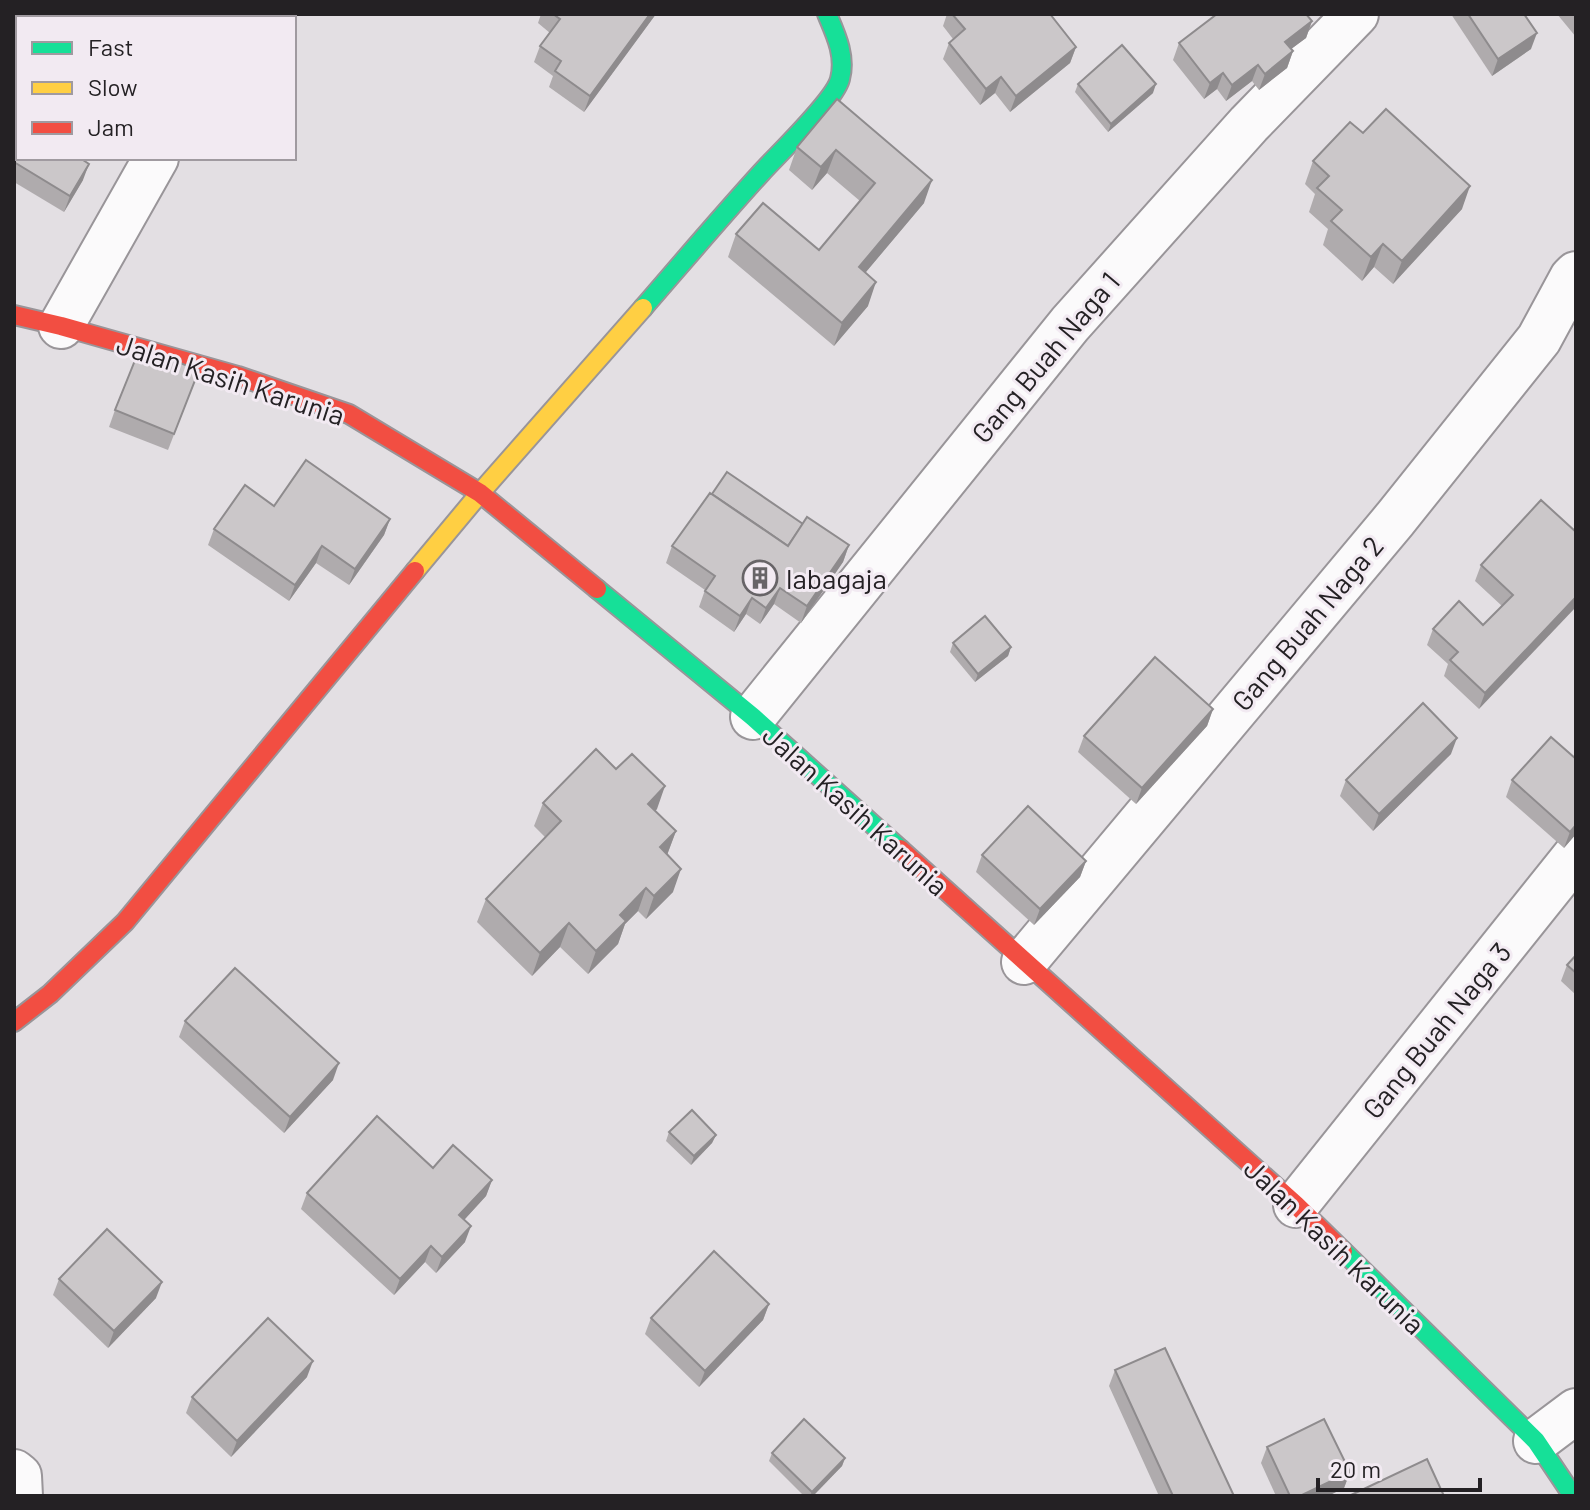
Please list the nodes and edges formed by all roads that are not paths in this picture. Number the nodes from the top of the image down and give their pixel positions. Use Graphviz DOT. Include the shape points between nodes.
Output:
graph roads {
  1 [pos="827,14"];
  2 [pos="1340,19"];
  3 [pos="155,160"];
  4 [pos="1576,274"];
  5 [pos="14,315"];
  6 [pos="61,326"];
  7 [pos="480,493"];
  8 [pos="753,717"];
  9 [pos="1576,855"];
  10 [pos="1024,962"];
  11 [pos="14,1022"];
  12 [pos="1296,1205"];
  13 [pos="1576,1411"];
  14 [pos="1536,1441"];
  15 [pos="14,1472"];
  16 [pos="20,1496"];
  17 [pos="1573,1496"];
  1 -- 7 [label="street" via="843,60 840,82 829,99"];
  2 -- 8 [label="street, Gang Buah Naga 1" via="1070,324"];
  3 -- 6 [label="street"];
  4 -- 10 [label="street, Gang Buah Naga 2" via="1539,339 1501,387"];
  5 -- 6 [label="street, Jalan Kasih Karunia"];
  6 -- 7 [label="street, Jalan Kasih Karunia" via="349,414"];
  7 -- 8 [label="street, Jalan Kasih Karunia"];
  7 -- 11 [label="street" via="125,922"];
  8 -- 10 [label="street, Jalan Kasih Karunia"];
  9 -- 12 [label="street, Gang Buah Naga 3"];
  10 -- 12 [label="street, Jalan Kasih Karunia"];
  12 -- 14 [label="street, Jalan Kasih Karunia"];
  13 -- 14 [label="street"];
  14 -- 17 [label="street, Jalan Kasih Karunia"];
  15 -- 16 [label="street"];
}
